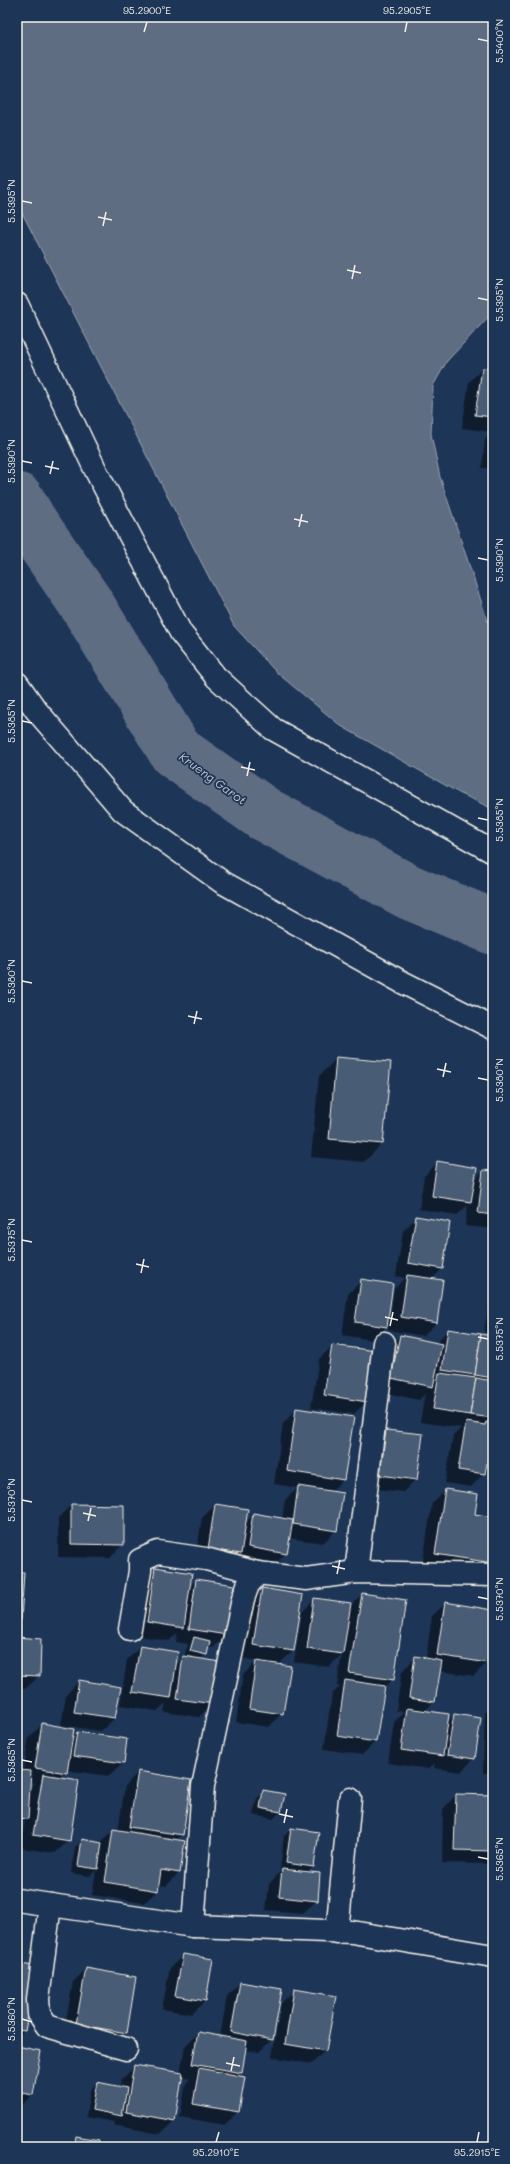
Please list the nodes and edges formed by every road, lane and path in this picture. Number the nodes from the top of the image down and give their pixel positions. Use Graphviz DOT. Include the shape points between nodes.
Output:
graph roads {
  1 [pos="17,304"];
  2 [pos="17,682"];
  3 [pos="493,852"];
  4 [pos="493,1028"];
  5 [pos="384,1343"];
  6 [pos="356,1572"];
  7 [pos="258,1573"];
  8 [pos="493,1575"];
  9 [pos="130,1628"];
  10 [pos="350,1799"];
  11 [pos="17,1900"];
  12 [pos="50,1905"];
  13 [pos="192,1926"];
  14 [pos="337,1932"];
  15 [pos="493,1956"];
  16 [pos="126,2049"];
  1 -- 3 [label="street" via="96,471 181,633 216,678 273,729"];
  2 -- 4 [label="street" via="36,710 123,811 222,882 400,982"];
  5 -- 6 [label="street"];
  6 -- 7 [label="street" via="306,1579"];
  6 -- 8 [label="street"];
  7 -- 9 [label="street" via="206,1559 158,1552 140,1560"];
  7 -- 13 [label="street" via="248,1585 243,1599 203,1786"];
  10 -- 14 [label="street"];
  11 -- 12 [label="street"];
  12 -- 13 [label="street"];
  12 -- 16 [label="street" via="38,1999 39,2014 47,2026"];
  13 -- 14 [label="street"];
  14 -- 15 [label="street" via="352,1932"];
}
